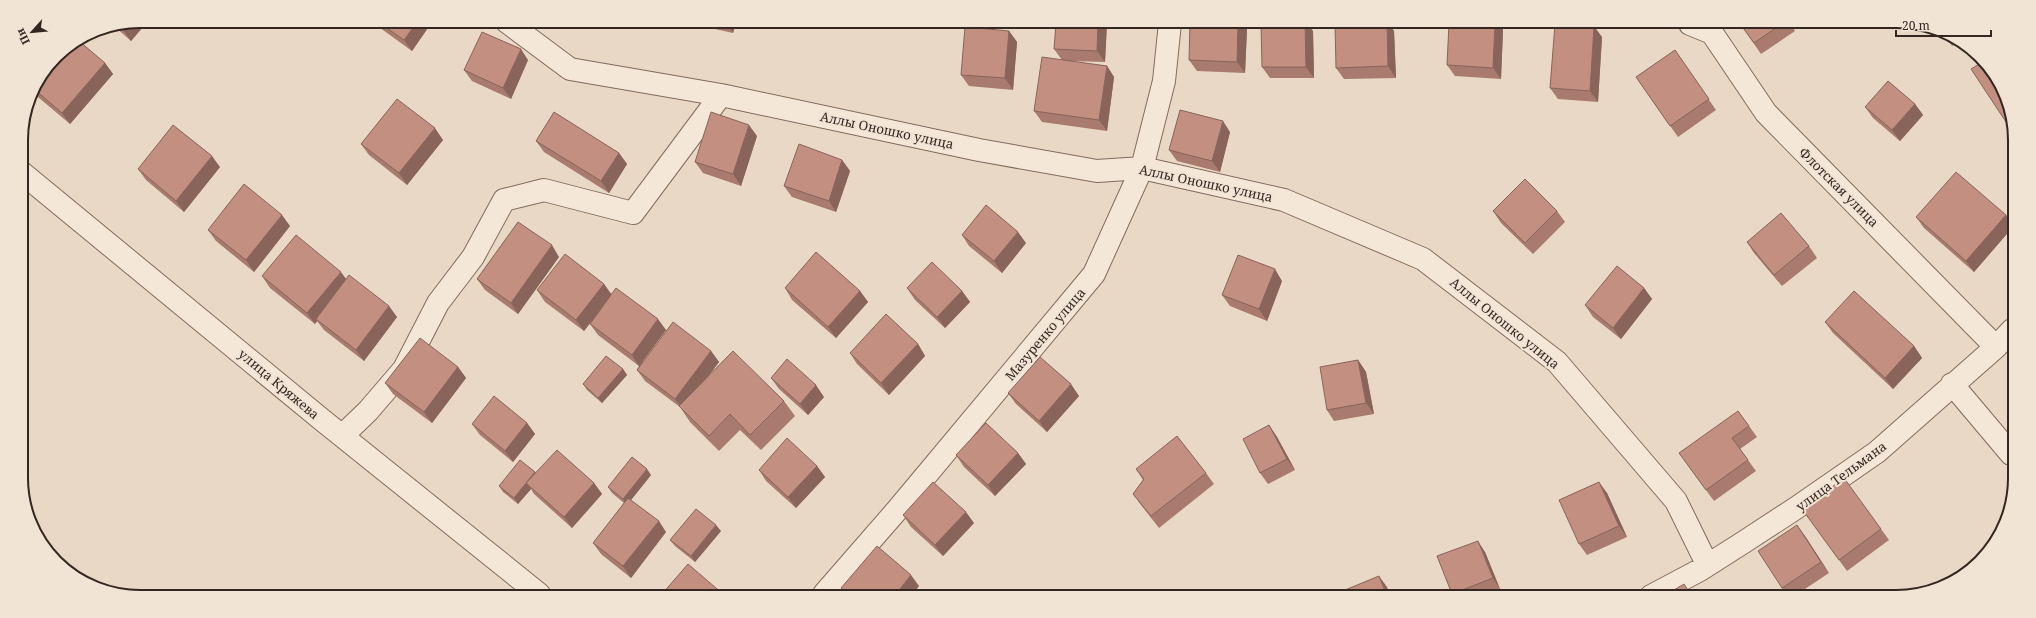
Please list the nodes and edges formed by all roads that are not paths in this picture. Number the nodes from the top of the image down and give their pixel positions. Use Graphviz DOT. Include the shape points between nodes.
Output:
graph roads {
  1 [pos="515,28"];
  2 [pos="1169,28"];
  3 [pos="1700,28"];
  4 [pos="721,95"];
  5 [pos="1142,168"];
  6 [pos="28,177"];
  7 [pos="2008,334"];
  8 [pos="1996,347"];
  9 [pos="1952,384"];
  10 [pos="342,436"];
  11 [pos="2008,450"];
  12 [pos="1707,564"];
  13 [pos="534,590"];
  14 [pos="827,590"];
  15 [pos="1662,590"];
  1 -- 4 [label="street, Аллы Оношко улица" via="570,69"];
  2 -- 5 [label="street, Мазуренко улица" via="1164,81"];
  3 -- 8 [label="street, Флотская улица" via="1712,33 1766,114"];
  4 -- 5 [label="street, Аллы Оношко улица" via="978,150 1097,171"];
  4 -- 10 [label="street" via="633,213 544,190 504,200 473,257 438,302 404,368 368,411"];
  5 -- 12 [label="street, Аллы Оношко улица" via="1284,200 1423,258 1557,362 1676,501"];
  5 -- 14 [label="street, Мазуренко улица" via="1094,274"];
  6 -- 10 [label="street, улица Кряжева"];
  7 -- 8 [label="street, улица Тельмана"];
  8 -- 9 [label="street, улица Тельмана"];
  9 -- 11 [label="street"];
  9 -- 12 [label="street, улица Тельмана" via="1877,452 1796,508"];
  10 -- 13 [label="street, улица Кряжева"];
  12 -- 15 [label="street, улица Тельмана"];
}
